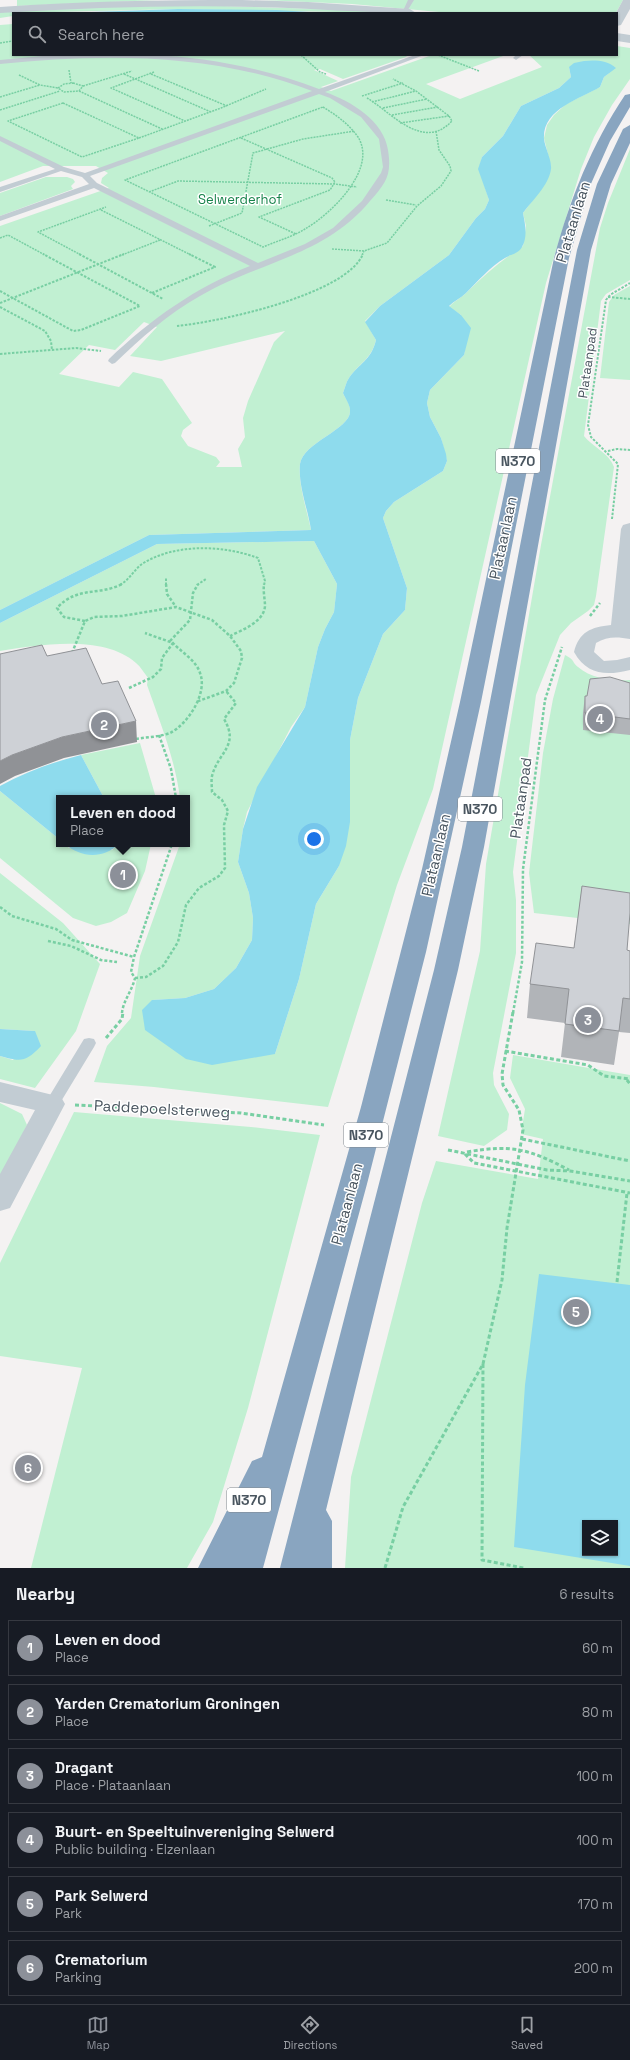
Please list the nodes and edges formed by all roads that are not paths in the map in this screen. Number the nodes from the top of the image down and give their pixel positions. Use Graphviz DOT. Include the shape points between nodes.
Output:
graph roads {
  1 [pos="411,0"];
  2 [pos="629,0"];
  3 [pos="0,10"];
  4 [pos="394,12"];
  5 [pos="407,12"];
  6 [pos="618,20"];
  7 [pos="618,37"];
  8 [pos="630,39"];
  9 [pos="418,56"];
  10 [pos="0,62"];
  11 [pos="320,92"];
  12 [pos="630,98"];
  13 [pos="630,129"];
  14 [pos="0,138"];
  15 [pos="61,169"];
  16 [pos="85,175"];
  17 [pos="94,185"];
  18 [pos="0,190"];
  19 [pos="0,219"];
  20 [pos="257,266"];
  21 [pos="116,358"];
  22 [pos="630,529"];
  23 [pos="625,632"];
  24 [pos="630,663"];
  25 [pos="86,1047"];
  26 [pos="0,1092"];
  27 [pos="52,1104"];
  28 [pos="0,1200"];
  29 [pos="284,1431"];
  30 [pos="316,1489"];
  31 [pos="214,1568"];
  32 [pos="246,1568"];
  33 [pos="296,1568"];
  34 [pos="316,1568"];
  1 -- 5 [label="lane"];
  2 -- 6 [label="street"];
  3 -- 4 [label="street" via="94,4 197,2 287,4"];
  7 -- 8 [label="street"];
  9 -- 11 [label="lane"];
  10 -- 11 [label="lane" via="68,56 150,56 220,64 286,79"];
  11 -- 16 [label="lane"];
  11 -- 20 [label="lane" via="342,101 361,113 377,129 387,147 387,168 348,221 315,243"];
  12 -- 29 [label="highway, Plataanlaan / N370" via="596,156 571,218 555,282 436,859 378,1090"];
  13 -- 30 [label="highway, Plataanlaan / N370" via="604,184 584,250 474,839 448,963"];
  14 -- 15 [label="lane"];
  15 -- 16 [label="lane"];
  15 -- 18 [label="lane"];
  16 -- 17 [label="lane"];
  17 -- 19 [label="lane"];
  17 -- 20 [label="lane"];
  20 -- 21 [label="lane" via="192,296 153,323"];
  22 -- 23 [label="street"];
  23 -- 24 [label="street" via="604,632 591,637 584,652 590,661 601,666 615,668"];
  25 -- 27 [label="lane"];
  26 -- 27 [label="street"];
  27 -- 28 [label="street"];
  29 -- 31 [label="highway, N370"];
  29 -- 32 [label="highway, Plataanlaan / N370"];
  30 -- 33 [label="highway, Plataanlaan / N370"];
  30 -- 34 [label="highway, N370"];
}
